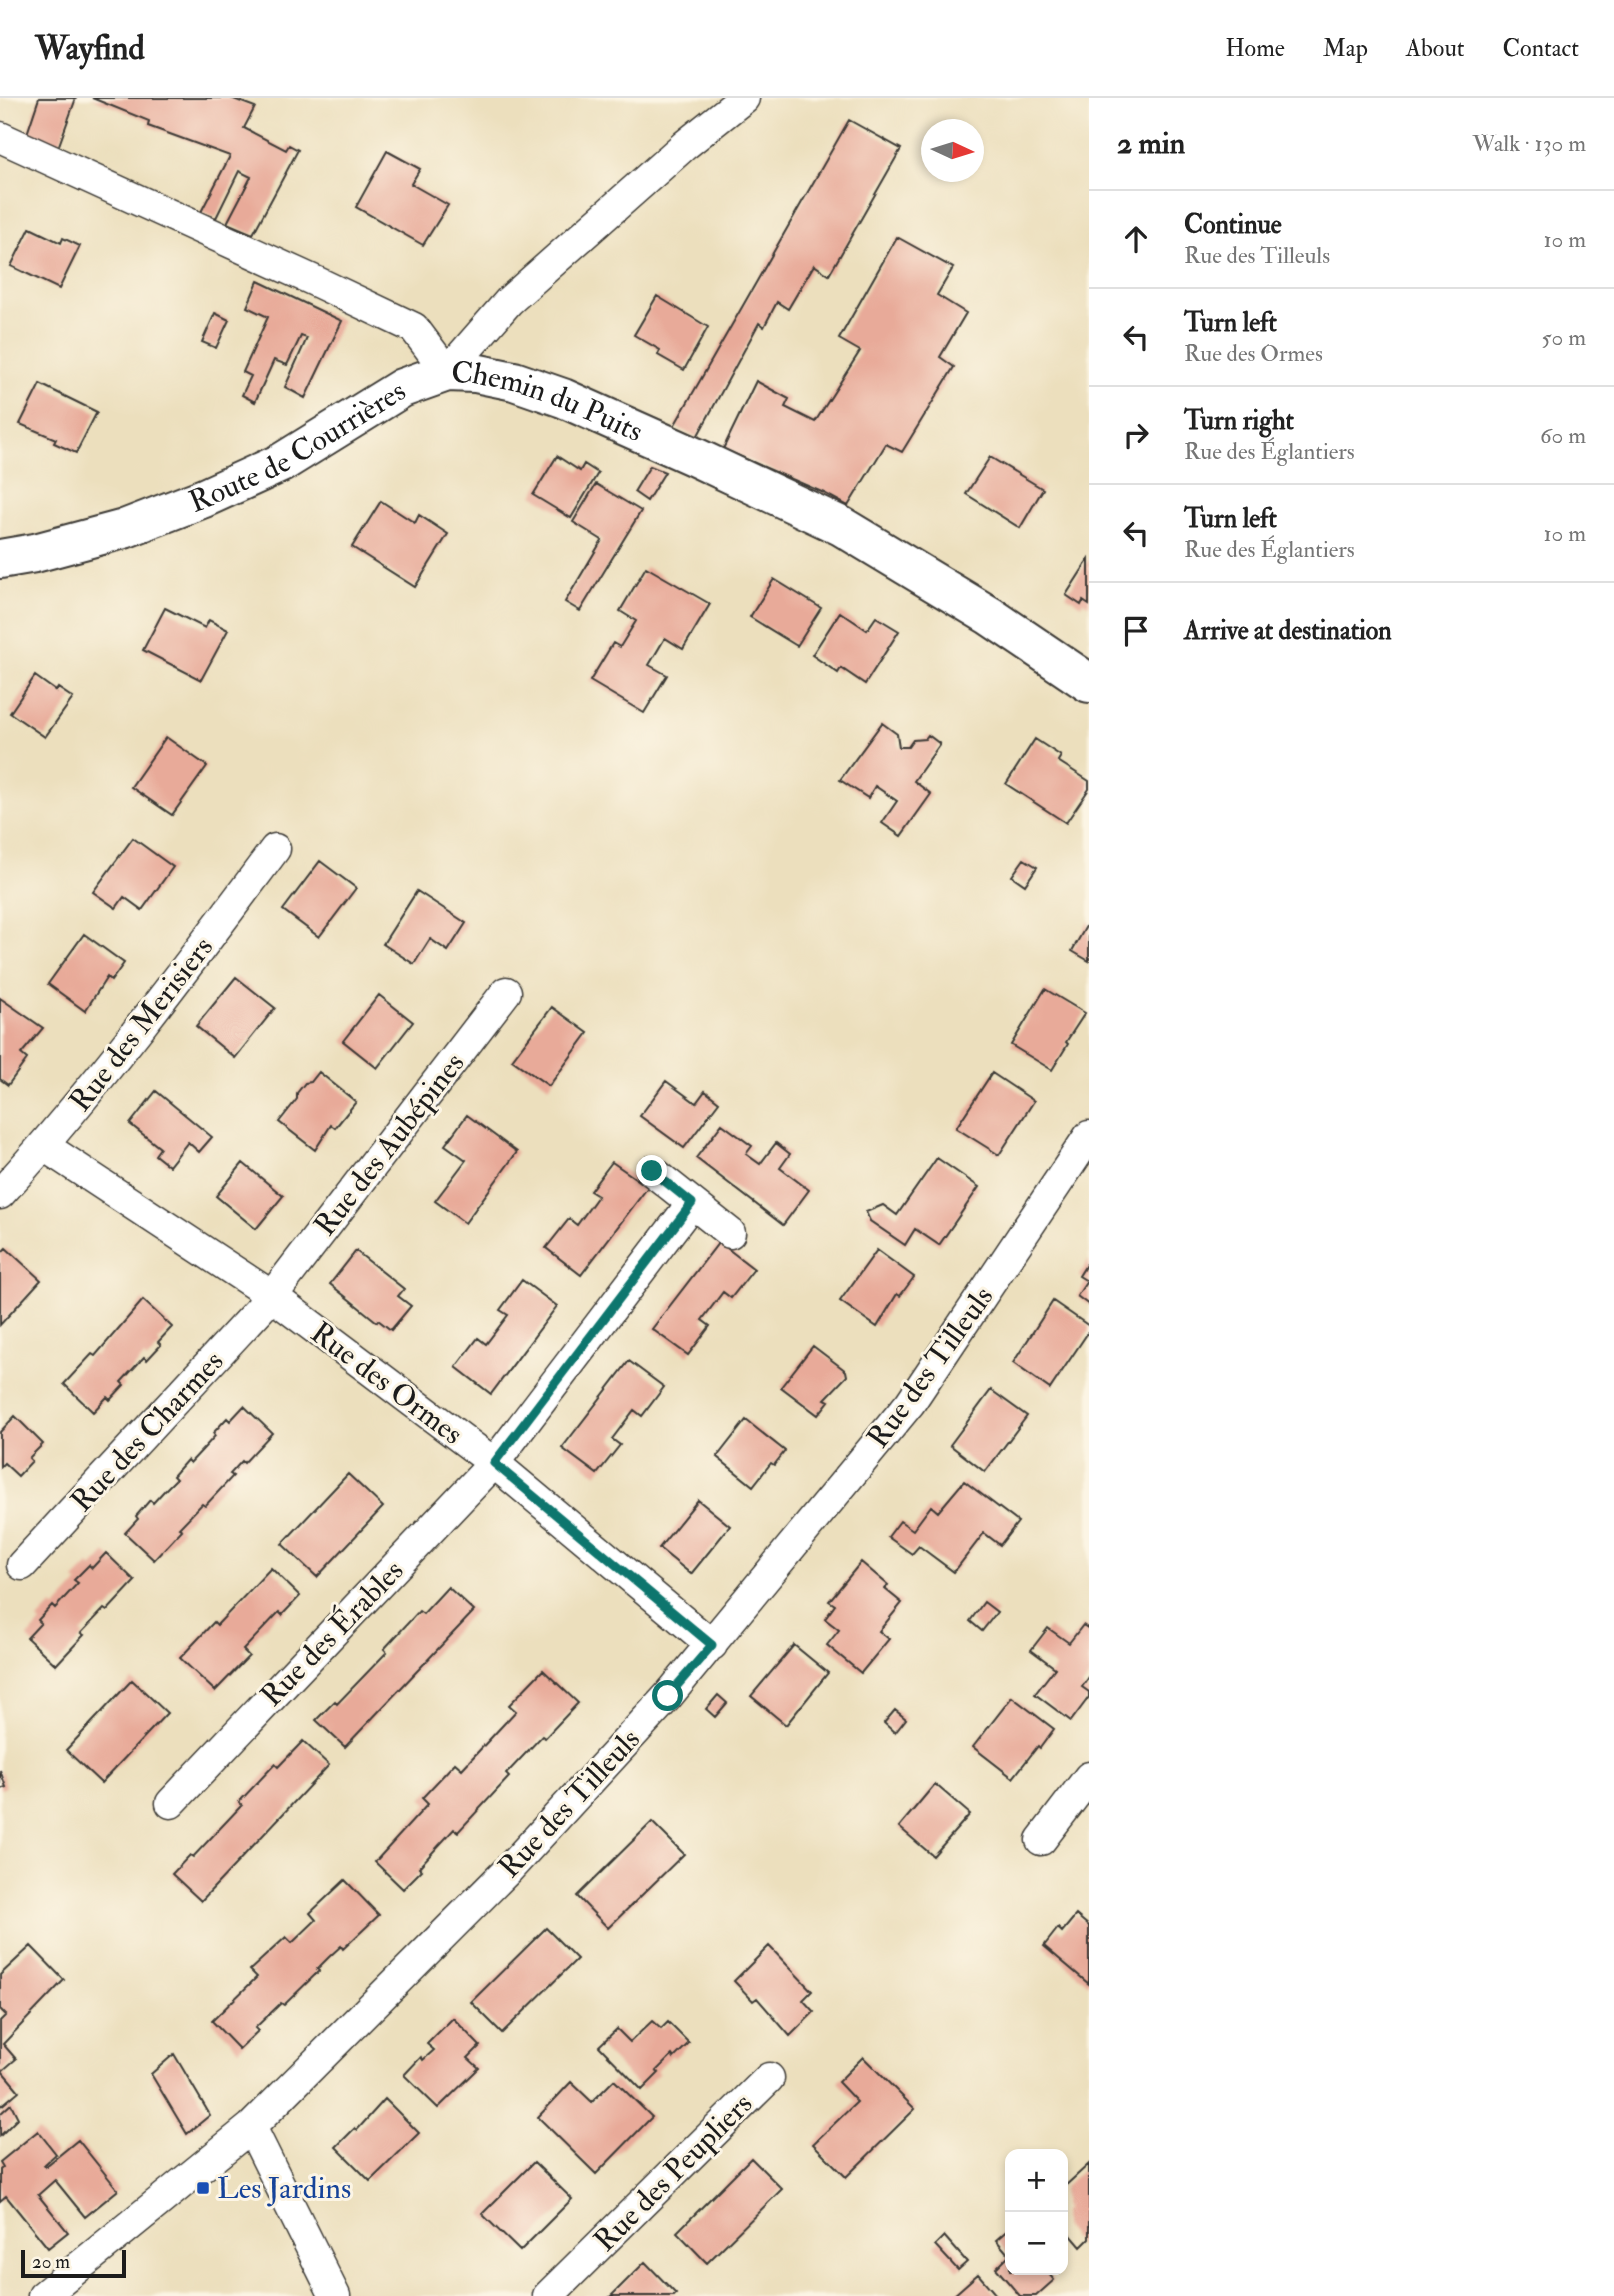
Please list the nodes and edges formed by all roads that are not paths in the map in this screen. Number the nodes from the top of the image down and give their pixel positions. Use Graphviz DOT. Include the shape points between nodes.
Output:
graph roads {
  1 [pos="744,98"];
  2 [pos="0,137"];
  3 [pos="447,372"];
  4 [pos="0,559"];
  5 [pos="1089,683"];
  6 [pos="275,849"];
  7 [pos="506,992"];
  8 [pos="1089,1136"];
  9 [pos="44,1146"];
  10 [pos="652,1171"];
  11 [pos="0,1194"];
  12 [pos="692,1203"];
  13 [pos="730,1233"];
  14 [pos="272,1296"];
  15 [pos="494,1463"];
  16 [pos="22,1565"];
  17 [pos="712,1645"];
  18 [pos="1089,1777"];
  19 [pos="171,1803"];
  20 [pos="1041,1840"];
  21 [pos="769,2078"];
  22 [pos="251,2127"];
  23 [pos="43,2296"];
  24 [pos="335,2296"];
  25 [pos="548,2296"];
  1 -- 3 [label="street, Route de Courrières" via="509,301"];
  2 -- 3 [label="street, Chemin du Puits" via="414,328"];
  3 -- 4 [label="street, Route de Courrières" via="402,388 281,463 204,498 124,529"];
  3 -- 5 [label="street, Chemin du Puits" via="514,381 563,398 841,526 970,603"];
  6 -- 9 [label="street, Rue des Merisiers" via="173,986"];
  7 -- 14 [label="street, Rue des Aubépines"];
  8 -- 17 [label="street, Rue des Tilleuls" via="910,1403"];
  9 -- 11 [label="street, Rue des Merisiers"];
  9 -- 14 [label="street, Rue des Ormes"];
  10 -- 12 [label="street"];
  12 -- 13 [label="street"];
  12 -- 15 [label="street, Rue des Érables"];
  14 -- 15 [label="street, Rue des Ormes"];
  14 -- 16 [label="street, Rue des Charmes"];
  15 -- 17 [label="street, Rue des Ormes"];
  15 -- 19 [label="street, Rue des Érables"];
  17 -- 22 [label="street, Rue des Tilleuls" via="508,1870"];
  18 -- 20 [label="street"];
  21 -- 25 [label="street, Rue des Peupliers"];
  22 -- 23 [label="street, Rue des Tilleuls"];
  22 -- 24 [label="street"];
}
